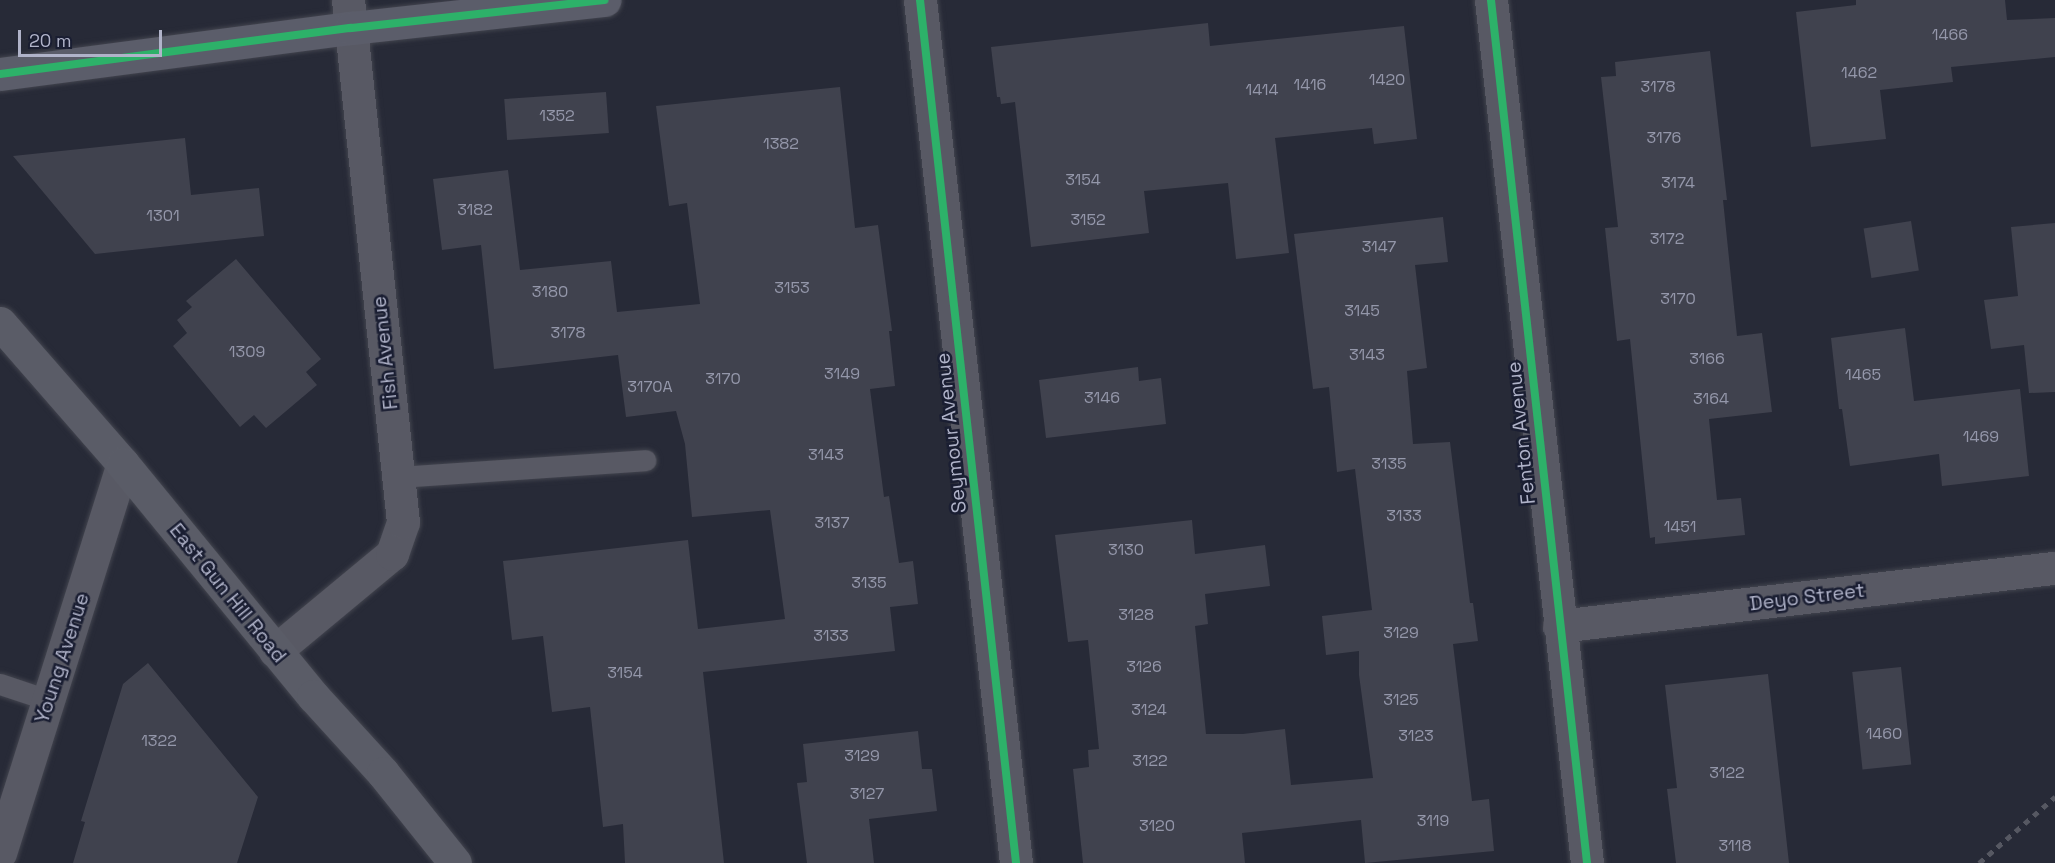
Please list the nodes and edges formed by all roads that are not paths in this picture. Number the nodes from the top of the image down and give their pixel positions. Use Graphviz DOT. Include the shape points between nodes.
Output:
graph roads {
  1 [pos="604,0"];
  2 [pos="920,0"];
  3 [pos="1491,0"];
  4 [pos="350,14"];
  5 [pos="0,74"];
  6 [pos="0,323"];
  7 [pos="645,460"];
  8 [pos="123,464"];
  9 [pos="398,477"];
  10 [pos="2055,568"];
  11 [pos="1559,626"];
  12 [pos="275,651"];
  13 [pos="0,684"];
  14 [pos="48,700"];
  15 [pos="0,853"];
  16 [pos="454,863"];
  17 [pos="1016,863"];
  18 [pos="1587,863"];
  1 -- 4 [label="main road"];
  2 -- 17 [label="street, Seymour Avenue"];
  3 -- 11 [label="street, Fenton Avenue"];
  4 -- 5 [label="main road"];
  4 -- 9 [label="street, Fish Avenue"];
  6 -- 8 [label="main road, East Gun Hill Road"];
  7 -- 9 [label="lane"];
  8 -- 12 [label="main road, East Gun Hill Road"];
  8 -- 14 [label="street, Young Avenue"];
  9 -- 12 [label="street, Fish Avenue" via="403,522 392,554"];
  10 -- 11 [label="street, Deyo Street"];
  11 -- 18 [label="street, Fenton Avenue"];
  12 -- 16 [label="main road, East Gun Hill Road" via="383,773"];
  13 -- 14 [label="lane"];
  14 -- 15 [label="street, Young Avenue"];
}
